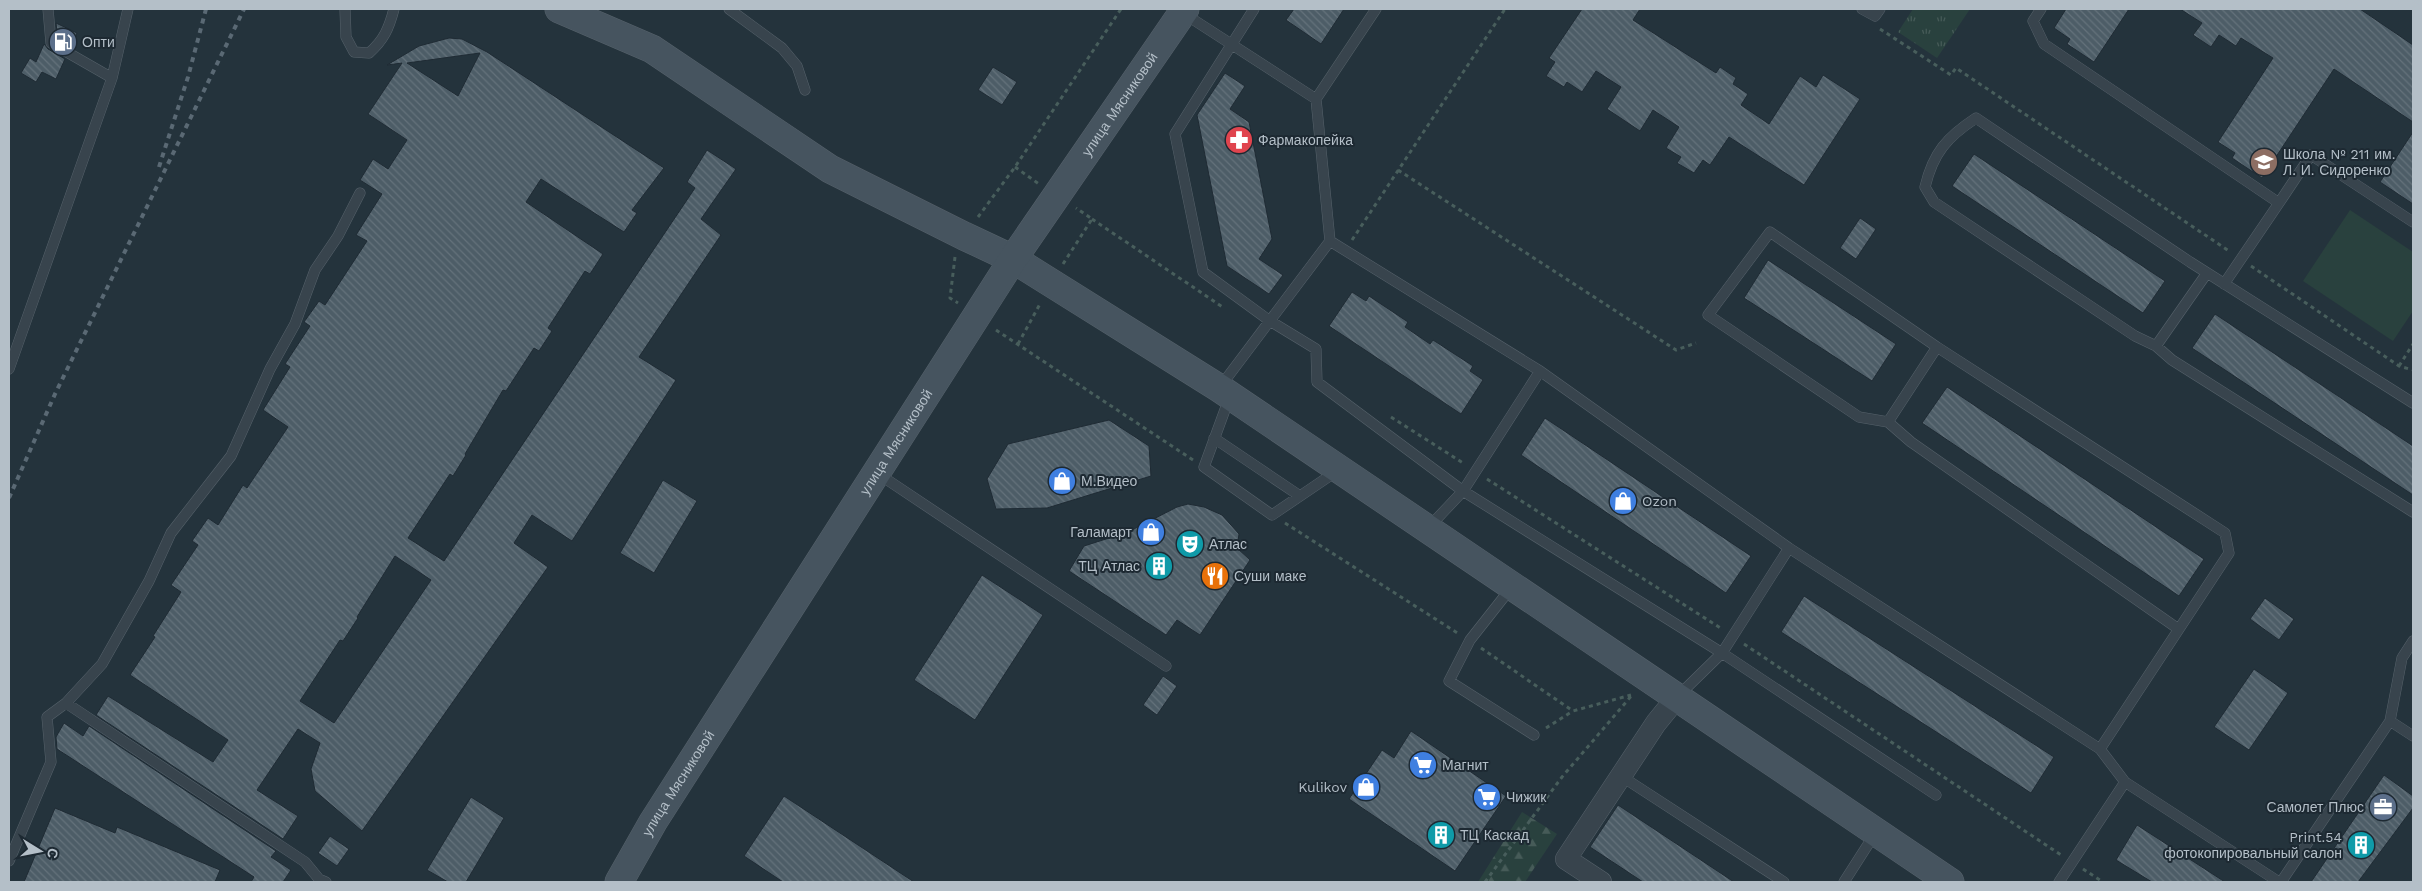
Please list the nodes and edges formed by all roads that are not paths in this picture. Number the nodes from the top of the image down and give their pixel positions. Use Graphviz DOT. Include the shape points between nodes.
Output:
graph roads {
  1 [pos="48,9"];
  2 [pos="128,9"];
  3 [pos="345,9"];
  4 [pos="394,9"];
  5 [pos="559,9"];
  6 [pos="729,9"];
  7 [pos="1254,9"];
  8 [pos="1376,9"];
  9 [pos="1862,9"];
  10 [pos="2041,9"];
  11 [pos="1184,11"];
  12 [pos="1877,12"];
  13 [pos="1232,44"];
  14 [pos="112,78"];
  15 [pos="805,90"];
  16 [pos="1316,99"];
  17 [pos="360,193"];
  18 [pos="2279,203"];
  19 [pos="2413,222"];
  20 [pos="1330,240"];
  21 [pos="1013,258"];
  22 [pos="2207,273"];
  23 [pos="2224,284"];
  24 [pos="1270,321"];
  25 [pos="2156,346"];
  26 [pos="1937,347"];
  27 [pos="9,369"];
  28 [pos="1540,371"];
  29 [pos="1225,391"];
  30 [pos="2413,403"];
  31 [pos="1888,422"];
  32 [pos="1214,438"];
  33 [pos="1341,469"];
  34 [pos="876,473"];
  35 [pos="1463,491"];
  36 [pos="1300,496"];
  37 [pos="2413,512"];
  38 [pos="1429,528"];
  39 [pos="1789,548"];
  40 [pos="1513,585"];
  41 [pos="2177,628"];
  42 [pos="2413,642"];
  43 [pos="1722,653"];
  44 [pos="1166,666"];
  45 [pos="1678,696"];
  46 [pos="66,703"];
  47 [pos="2390,721"];
  48 [pos="1534,735"];
  49 [pos="2413,736"];
  50 [pos="2100,749"];
  51 [pos="1621,776"];
  52 [pos="2125,782"];
  53 [pos="1936,795"];
  54 [pos="1876,832"];
  55 [pos="9,861"];
  56 [pos="1941,880"];
  57 [pos="326,882"];
  58 [pos="619,882"];
  59 [pos="1601,882"];
  60 [pos="1784,882"];
  61 [pos="1844,882"];
  62 [pos="2059,882"];
  63 [pos="2280,882"];
  1 -- 14 [label="lane" via="51,43"];
  2 -- 14 [label="lane"];
  3 -- 4 [label="lane" via="346,37 350,45 354,52 369,53 389,29"];
  5 -- 21 [label="street" via="652,49 830,169"];
  6 -- 15 [label="lane" via="782,48 797,66"];
  7 -- 13 [label="lane"];
  8 -- 16 [label="lane"];
  9 -- 12 [label="lane"];
  10 -- 18 [label="lane" via="2033,21 2044,44"];
  11 -- 13 [label="lane"];
  11 -- 21 [label="street, улица Мясниковой"];
  13 -- 16 [label="lane"];
  13 -- 24 [label="lane" via="1174,134 1203,272"];
  14 -- 27 [label="lane"];
  16 -- 20 [label="lane"];
  17 -- 46 [label="lane" via="338,236 315,270 295,324 270,369 231,456 171,533 149,581 102,664"];
  18 -- 19 [label="lane" via="2311,155"];
  18 -- 23 [label="lane"];
  20 -- 24 [label="lane"];
  20 -- 28 [label="lane"];
  21 -- 29 [label="street"];
  21 -- 34 [label="street, улица Мясниковой"];
  22 -- 23 [label="lane"];
  22 -- 25 [label="lane"];
  22 -- 25 [label="lane" via="1976,118 1952,134 1930,168 1925,187 1934,202 2135,336"];
  23 -- 30 [label="lane"];
  24 -- 29 [label="lane"];
  24 -- 35 [label="lane" via="1316,350 1317,382"];
  25 -- 37 [label="lane"];
  26 -- 31 [label="lane"];
  26 -- 31 [label="lane" via="1770,232 1708,315 1859,417"];
  26 -- 41 [label="lane" via="2224,533 2229,553"];
  28 -- 35 [label="lane"];
  28 -- 39 [label="lane"];
  29 -- 32 [label="lane"];
  29 -- 33 [label="street"];
  31 -- 41 [label="lane" via="1911,442"];
  32 -- 36 [label="lane"];
  32 -- 36 [label="lane" via="1204,467 1272,514"];
  33 -- 36 [label="lane"];
  33 -- 38 [label="street"];
  34 -- 44 [label="lane"];
  34 -- 58 [label="street, улица Мясниковой" via="653,822"];
  35 -- 38 [label="lane"];
  35 -- 43 [label="lane"];
  38 -- 40 [label="street"];
  39 -- 43 [label="lane"];
  39 -- 50 [label="lane"];
  40 -- 45 [label="street"];
  40 -- 48 [label="lane" via="1470,640 1449,681"];
  41 -- 50 [label="lane"];
  42 -- 47 [label="lane" via="2402,658"];
  43 -- 45 [label="lane"];
  43 -- 53 [label="lane"];
  45 -- 51 [label="street"];
  45 -- 54 [label="street"];
  46 -- 55 [label="lane" via="47,717 51,762"];
  46 -- 57 [label="lane" via="305,862 319,879"];
  47 -- 49 [label="lane"];
  47 -- 63 [label="lane"];
  50 -- 52 [label="lane"];
  51 -- 59 [label="street" via="1566,859"];
  51 -- 60 [label="lane"];
  52 -- 62 [label="lane"];
  52 -- 63 [label="lane"];
  54 -- 56 [label="street"];
  54 -- 61 [label="lane"];
}
